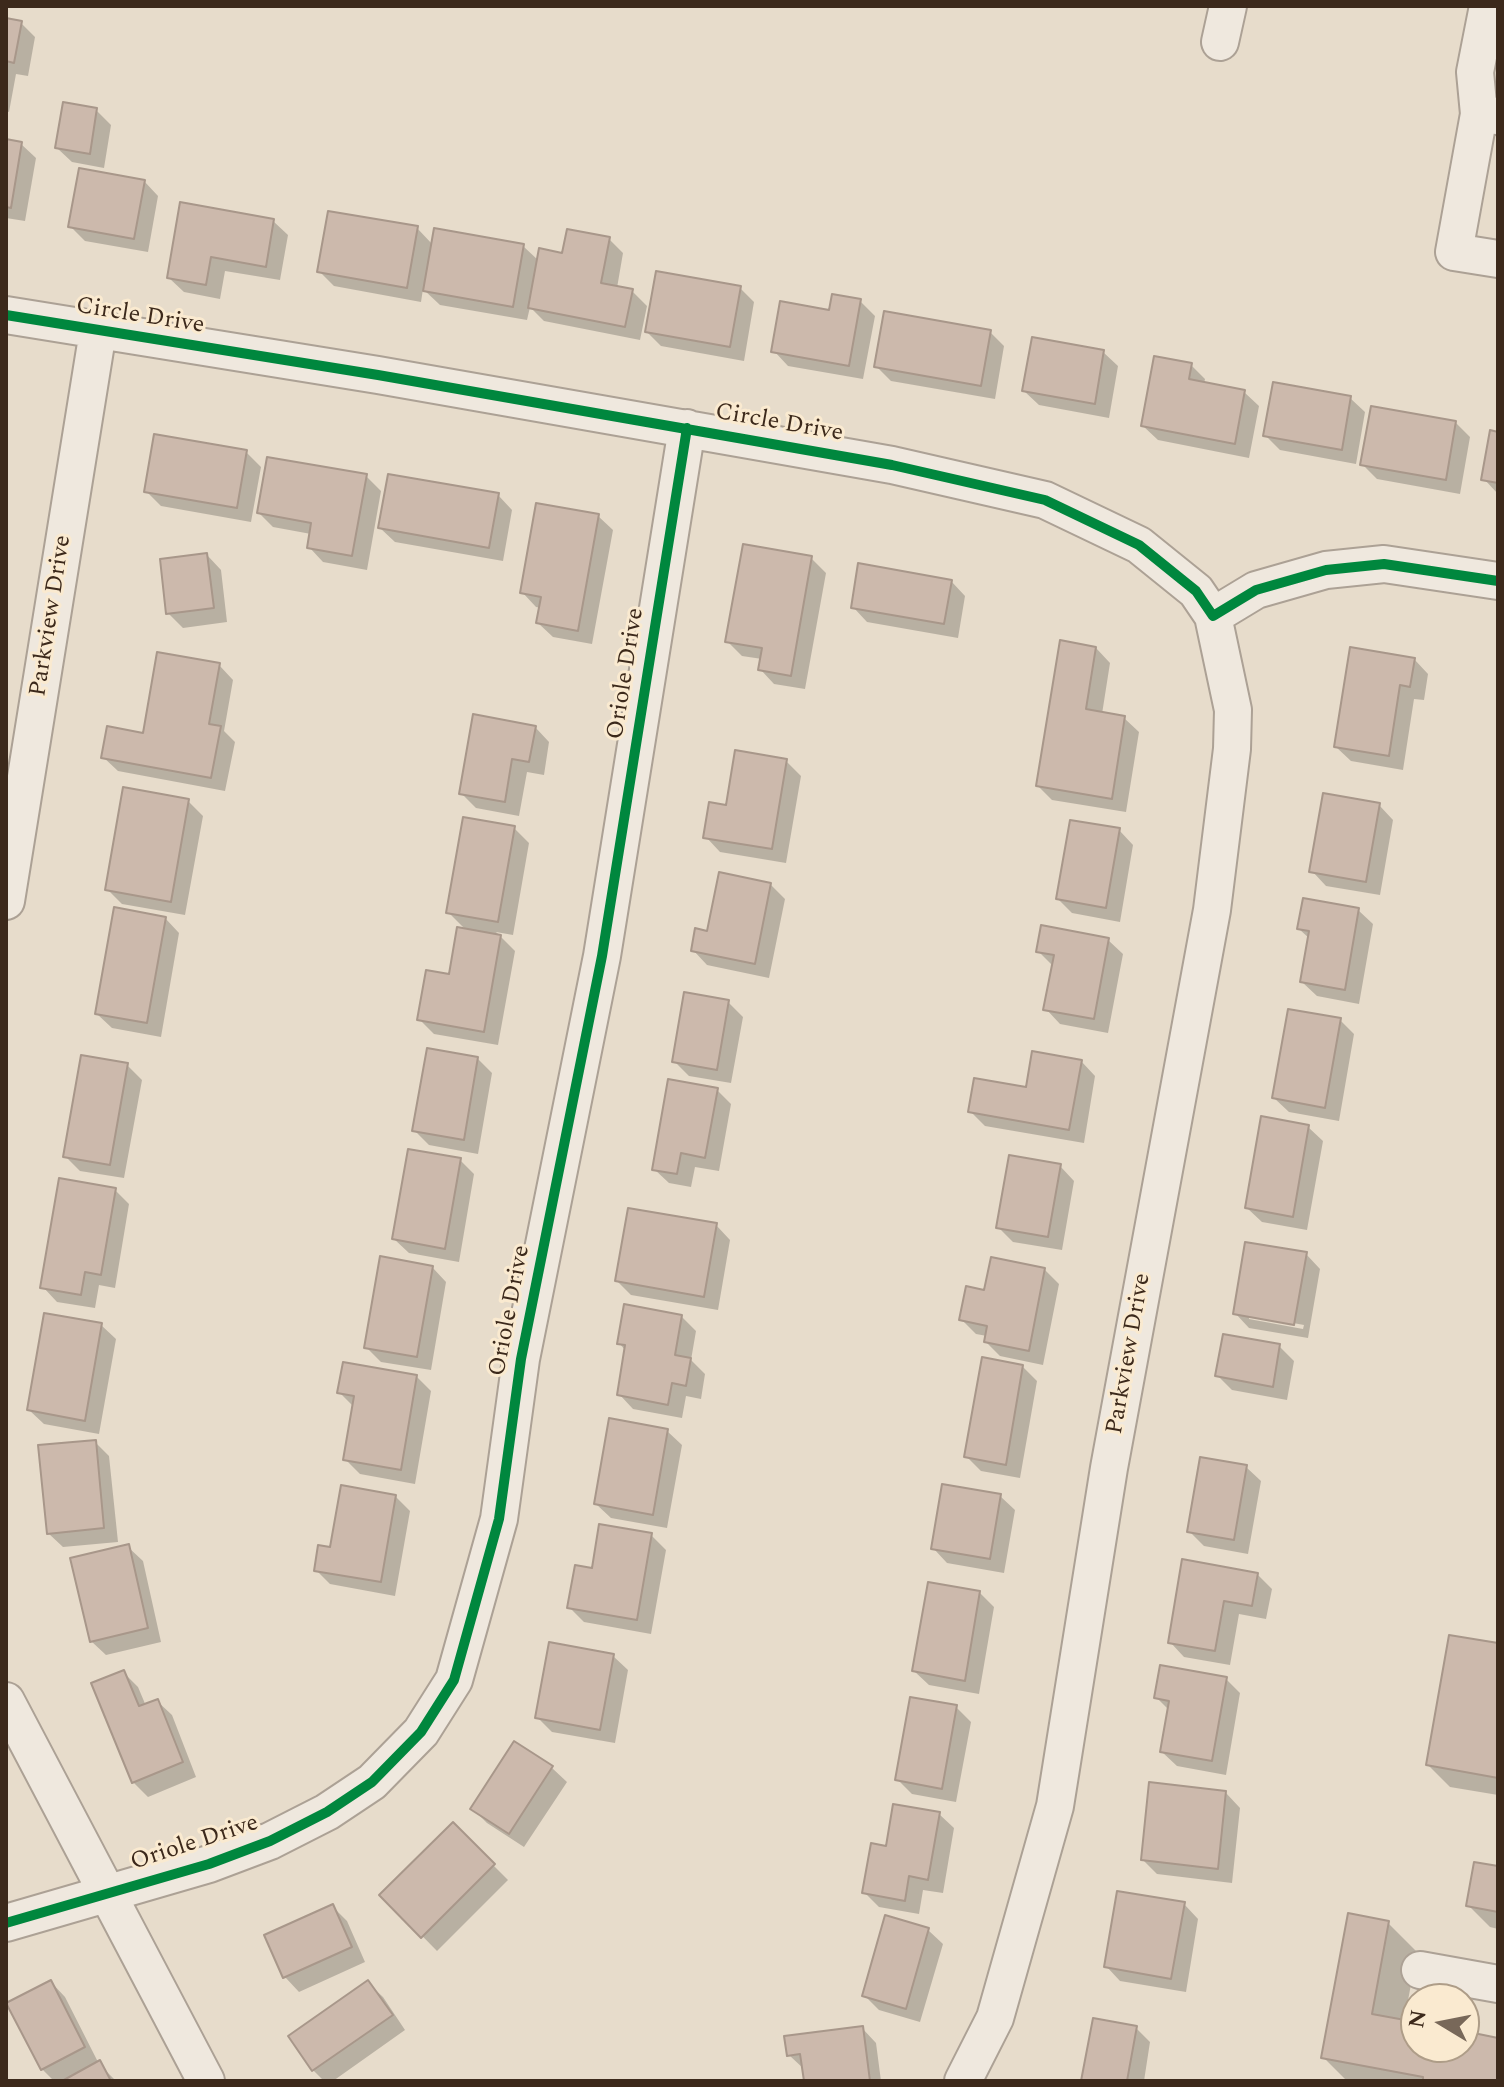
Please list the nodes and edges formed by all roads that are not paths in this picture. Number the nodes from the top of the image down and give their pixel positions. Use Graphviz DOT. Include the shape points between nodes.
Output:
graph roads {
  1 [pos="1228,6"];
  2 [pos="1488,6"];
  3 [pos="1220,42"];
  4 [pos="1489,115"];
  5 [pos="1498,259"];
  6 [pos="6,315"];
  7 [pos="98,331"];
  8 [pos="687,428"];
  9 [pos="1498,581"];
  10 [pos="1213,616"];
  11 [pos="6,901"];
  12 [pos="6,1701"];
  13 [pos="107,1893"];
  14 [pos="6,1923"];
  15 [pos="1420,1970"];
  16 [pos="1498,1984"];
  17 [pos="206,2081"];
  18 [pos="963,2081"];
  1 -- 3 [label="street"];
  2 -- 4 [label="street" via="1475,72"];
  4 -- 5 [label="street" via="1454,252"];
  6 -- 7 [label="street, Circle Drive"];
  7 -- 8 [label="street, Circle Drive"];
  7 -- 11 [label="street, Parkview Drive"];
  8 -- 10 [label="street, Circle Drive" via="892,465 1045,500 1139,545 1196,591"];
  8 -- 13 [label="street, Oriole Drive" via="602,956 521,1359 499,1519 454,1680 421,1732 372,1782 327,1812 209,1864"];
  9 -- 10 [label="street" via="1384,564 1326,570 1256,590"];
  10 -- 18 [label="street, Parkview Drive" via="1233,710 1212,910 1109,1468 1055,1806 995,2018"];
  12 -- 13 [label="street"];
  13 -- 14 [label="street, Oriole Drive"];
  13 -- 17 [label="street"];
  15 -- 16 [label="street"];
}
